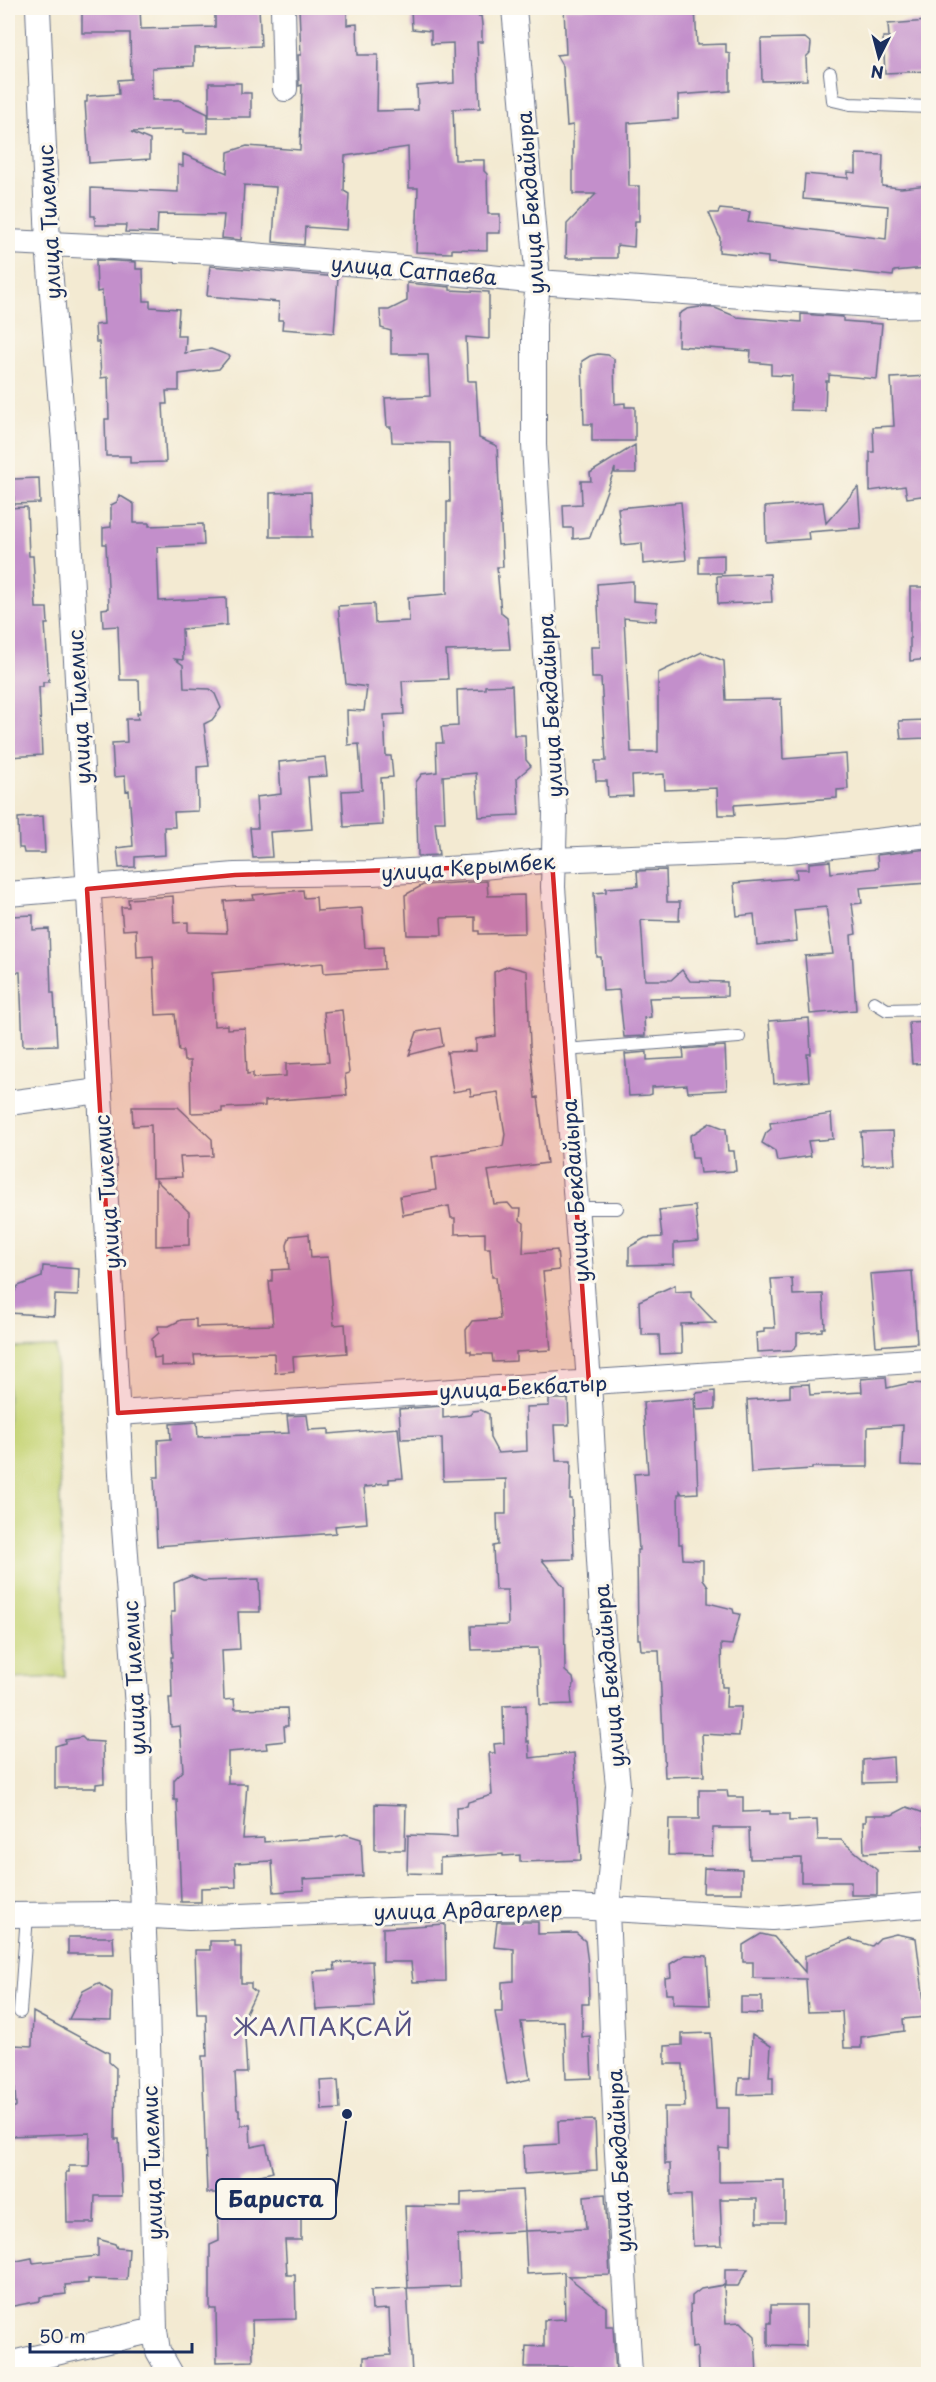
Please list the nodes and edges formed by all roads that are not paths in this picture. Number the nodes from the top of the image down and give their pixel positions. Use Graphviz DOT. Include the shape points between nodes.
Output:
graph roads {
  1 [pos="38,8"];
  2 [pos="283,8"];
  3 [pos="514,8"];
  4 [pos="830,73"];
  5 [pos="285,89"];
  6 [pos="928,107"];
  7 [pos="8,242"];
  8 [pos="48,243"];
  9 [pos="538,282"];
  10 [pos="928,305"];
  11 [pos="928,835"];
  12 [pos="552,860"];
  13 [pos="87,889"];
  14 [pos="8,894"];
  15 [pos="874,1002"];
  16 [pos="928,1009"];
  17 [pos="739,1037"];
  18 [pos="564,1050"];
  19 [pos="99,1091"];
  20 [pos="8,1102"];
  21 [pos="575,1208"];
  22 [pos="617,1208"];
  23 [pos="928,1360"];
  24 [pos="589,1383"];
  25 [pos="118,1413"];
  26 [pos="928,1905"];
  27 [pos="607,1910"];
  28 [pos="17,1915"];
  29 [pos="143,1916"];
  30 [pos="20,2012"];
  31 [pos="155,2330"];
  32 [pos="8,2364"];
  33 [pos="171,2374"];
  34 [pos="630,2374"];
  1 -- 8 [label="street, улица Тилемис"];
  2 -- 5 [label="street"];
  3 -- 9 [label="street, улица Бекдайыра"];
  4 -- 6 [label="lane" via="833,100"];
  7 -- 8 [label="street, улица Сатпаева"];
  8 -- 9 [label="street, улица Сатпаева" via="218,252"];
  8 -- 13 [label="street, улица Тилемис" via="64,444"];
  9 -- 10 [label="street, улица Сатпаева" via="886,306"];
  9 -- 12 [label="street, улица Бекдайыра" via="534,445 555,813"];
  11 -- 12 [label="street, улица Керымбек" via="789,851"];
  12 -- 13 [label="street, улица Керымбек" via="461,868 235,875"];
  12 -- 18 [label="street, улица Бекдайыра"];
  13 -- 14 [label="street, улица Керымбек"];
  13 -- 19 [label="street, улица Тилемис"];
  15 -- 16 [label="lane" via="887,1010"];
  17 -- 18 [label="lane"];
  18 -- 21 [label="street, улица Бекдайыра"];
  19 -- 20 [label="street"];
  19 -- 25 [label="street, улица Тилемис"];
  21 -- 22 [label="lane"];
  21 -- 24 [label="street, улица Бекдайыра"];
  23 -- 24 [label="street, улица Бекбатыр"];
  24 -- 25 [label="street, улица Бекбатыр"];
  24 -- 27 [label="street, улица Бекдайыра" via="603,1648 618,1785"];
  25 -- 29 [label="street, улица Тилемис" via="138,1721"];
  26 -- 27 [label="street, улица Ардагерлер" via="772,1918"];
  27 -- 29 [label="street, улица Ардагерлер" via="574,1907"];
  27 -- 34 [label="street, улица Бекдайыра"];
  28 -- 29 [label="street, улица Ардагерлер"];
  28 -- 30 [label="lane"];
  29 -- 31 [label="street, улица Тилемис"];
  31 -- 32 [label="street"];
  31 -- 33 [label="street, улица Тилемис" via="158,2351"];
}
